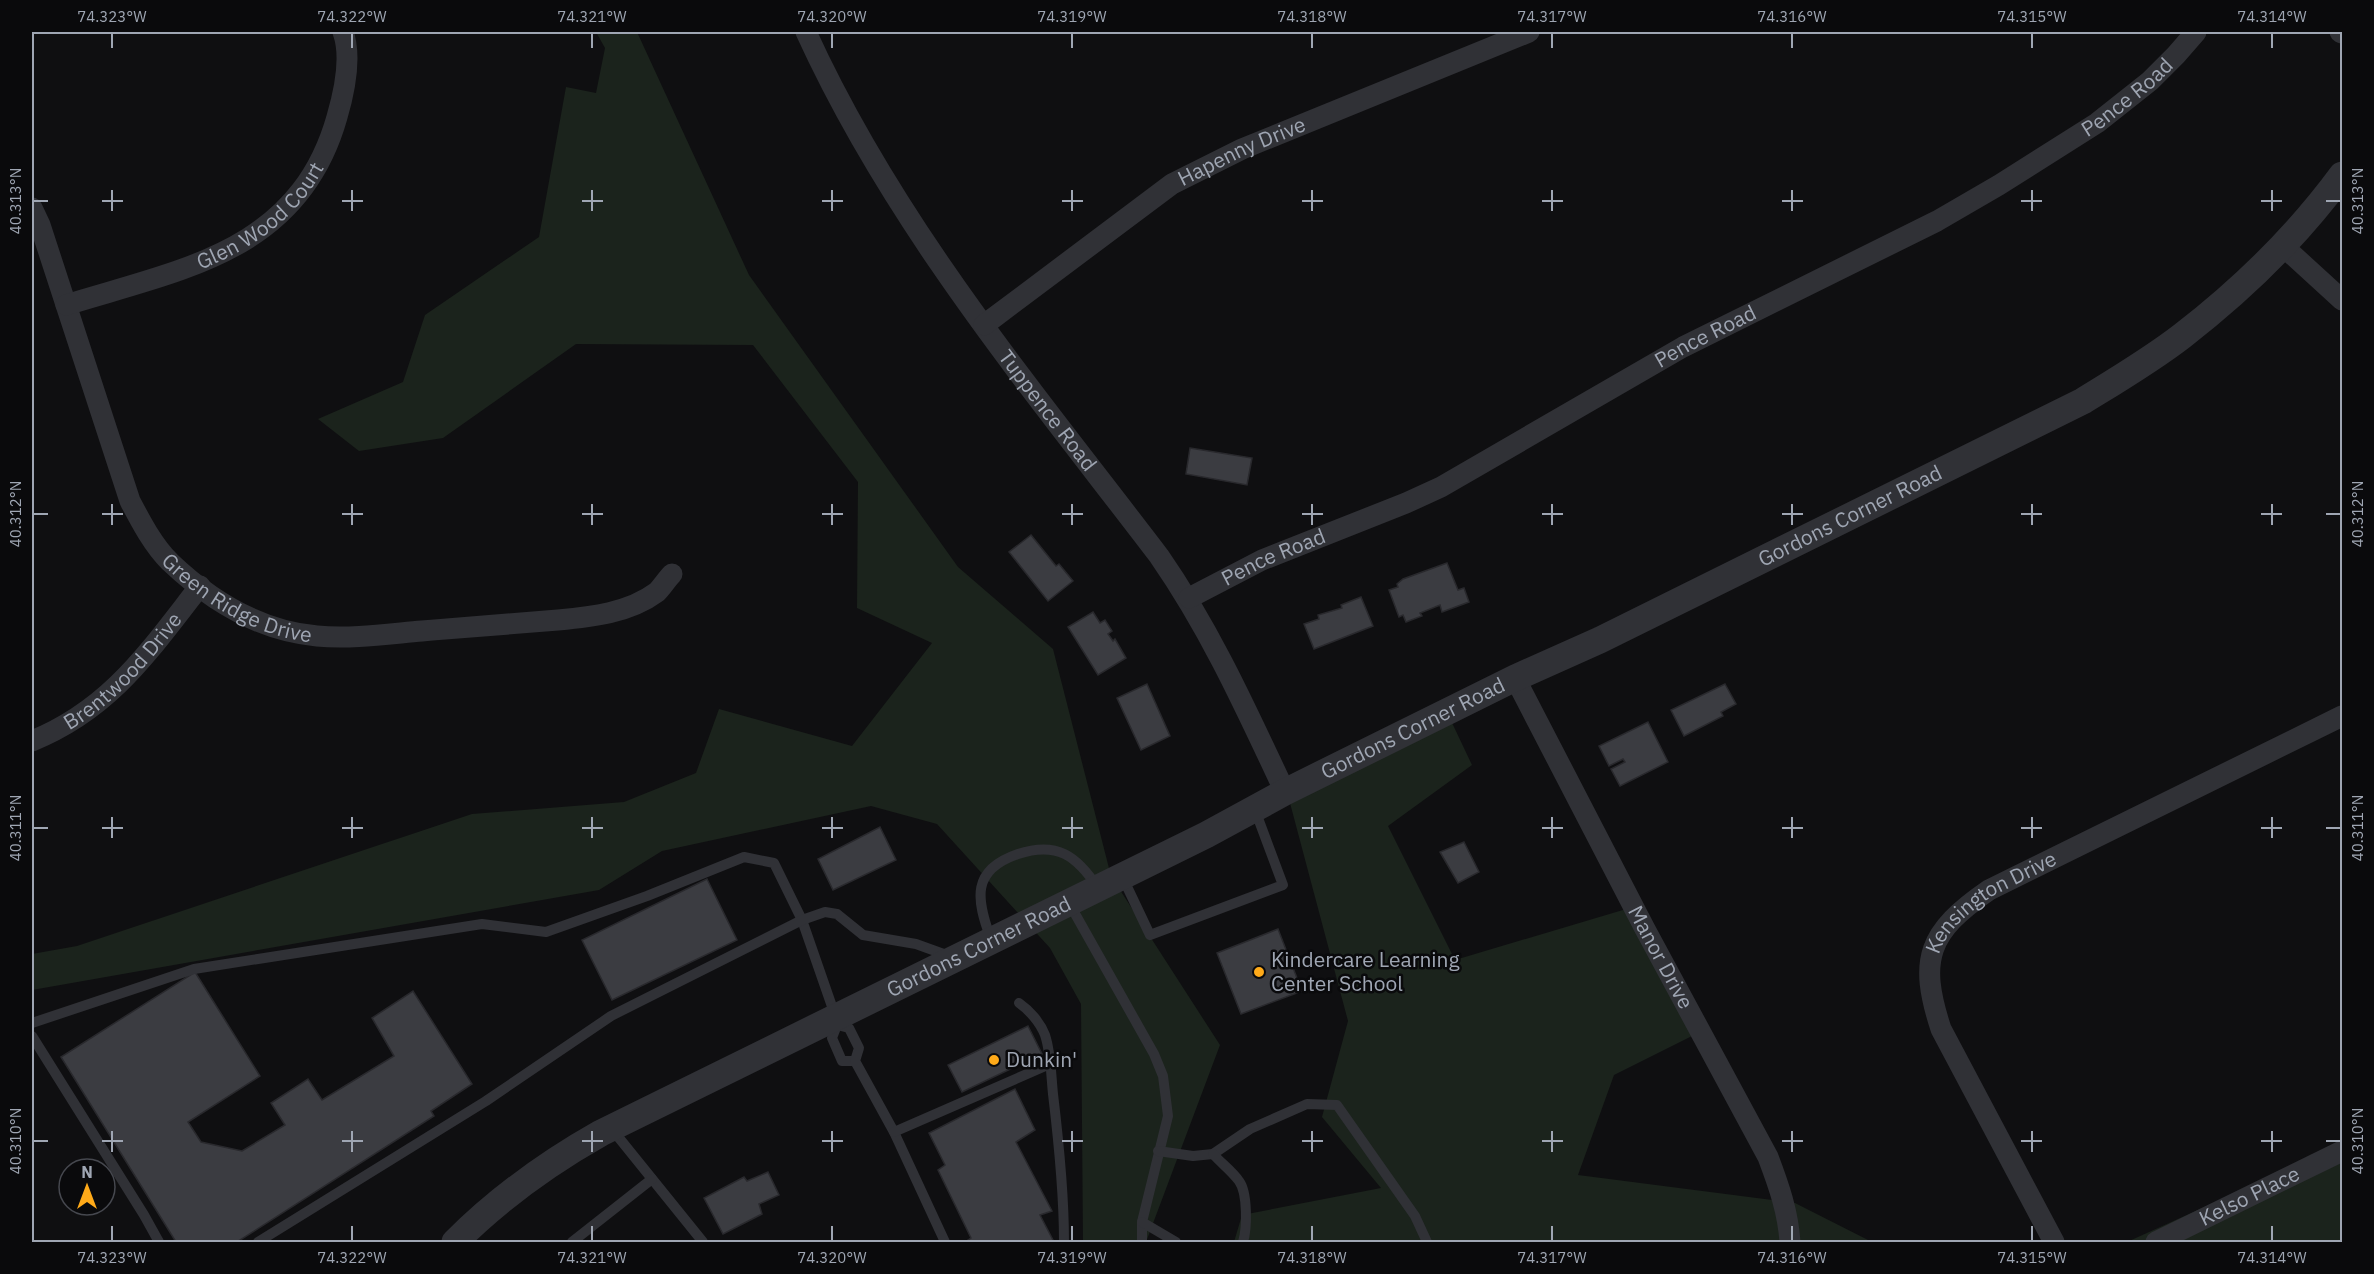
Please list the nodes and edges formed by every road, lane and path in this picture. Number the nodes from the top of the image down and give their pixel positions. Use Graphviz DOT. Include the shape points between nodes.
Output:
graph roads {
  1 [pos="343,32"];
  2 [pos="1529,32"];
  3 [pos="2196,32"];
  4 [pos="812,33"];
  5 [pos="2343,175"];
  6 [pos="32,208"];
  7 [pos="2284,247"];
  8 [pos="2343,300"];
  9 [pos="66,304"];
  10 [pos="984,325"];
  11 [pos="672,574"];
  12 [pos="200,586"];
  13 [pos="1189,598"];
  14 [pos="1515,678"];
  15 [pos="2343,716"];
  16 [pos="32,741"];
  17 [pos="1285,792"];
  18 [pos="1255,809"];
  19 [pos="1110,882"];
  20 [pos="1069,903"];
  21 [pos="802,920"];
  22 [pos="991,941"];
  23 [pos="956,959"];
  24 [pos="1019,1003"];
  25 [pos="836,1022"];
  26 [pos="32,1023"];
  27 [pos="32,1036"];
  28 [pos="855,1062"];
  29 [pos="1050,1064"];
  30 [pos="611,1128"];
  31 [pos="894,1132"];
  32 [pos="1158,1151"];
  33 [pos="2343,1151"];
  34 [pos="1213,1154"];
  35 [pos="652,1179"];
  36 [pos="1142,1222"];
  37 [pos="159,1242"];
  38 [pos="258,1242"];
  39 [pos="455,1242"];
  40 [pos="572,1242"];
  41 [pos="703,1242"];
  42 [pos="945,1242"];
  43 [pos="1064,1242"];
  44 [pos="1142,1242"];
  45 [pos="1176,1242"];
  46 [pos="1243,1242"];
  47 [pos="1427,1242"];
  48 [pos="1790,1242"];
  49 [pos="2054,1242"];
  50 [pos="2156,1242"];
  1 -- 9 [label="street, Glen Wood Court" via="345,76 333,134 308,182 273,221 253,237 215,257"];
  2 -- 10 [label="street, Hapenny Drive" via="1242,149 1172,184"];
  3 -- 13 [label="street, Pence Road" via="2150,81 2097,123 1947,215 1683,346 1441,487 1262,560"];
  4 -- 10 [label="street, Tuppence Road" via="841,105 885,183"];
  5 -- 7 [label="street, Gordons Corner Road"];
  6 -- 9 [label="street, Green Ridge Drive"];
  7 -- 8 [label="street"];
  7 -- 14 [label="street, Gordons Corner Road" via="2181,337 2083,401 1611,635"];
  9 -- 12 [label="street, Green Ridge Drive" via="130,501 142,525 169,561"];
  10 -- 13 [label="street, Tuppence Road"];
  11 -- 12 [label="street, Green Ridge Drive" via="657,591 641,600 615,612 590,617 353,636 317,636 251,619"];
  12 -- 16 [label="street, Brentwood Drive" via="121,684 77,718"];
  13 -- 17 [label="street, Tuppence Road"];
  14 -- 17 [label="street, Gordons Corner Road"];
  14 -- 48 [label="street, Manor Drive" via="1768,1157 1781,1190"];
  15 -- 49 [label="street, Kensington Drive" via="1989,890 1955,916 1937,942 1929,962 1929,980 1941,1029"];
  17 -- 18 [label="street, Gordons Corner Road"];
  18 -- 19 [label="street, Gordons Corner Road"];
  18 -- 19 [label="lane" via="1283,885 1150,935"];
  19 -- 20 [label="street, Gordons Corner Road"];
  19 -- 22 [label="lane" via="1058,850 1036,849 999,862 986,874 980,899"];
  20 -- 22 [label="street, Gordons Corner Road"];
  20 -- 32 [label="lane" via="1163,1076 1168,1116"];
  21 -- 23 [label="lane" via="825,912 837,915 863,936 916,944"];
  21 -- 25 [label="lane"];
  21 -- 26 [label="lane" via="774,863 744,857 546,932 482,924 194,969"];
  21 -- 38 [label="lane" via="611,1016 486,1101"];
  22 -- 23 [label="street, Gordons Corner Road"];
  23 -- 25 [label="street, Gordons Corner Road"];
  24 -- 29 [label="lane" via="1032,1014 1044,1034"];
  25 -- 28 [label="lane" via="849,1028 859,1048"];
  25 -- 28 [label="lane" via="832,1038 842,1061"];
  25 -- 30 [label="street, Gordons Corner Road"];
  27 -- 37 [label="lane"];
  28 -- 31 [label="lane"];
  29 -- 31 [label="lane"];
  29 -- 43 [label="lane" via="1059,1135"];
  30 -- 35 [label="lane"];
  30 -- 39 [label="street, Gordons Corner Road" via="556,1158 506,1195"];
  31 -- 42 [label="lane"];
  32 -- 34 [label="lane" via="1193,1156"];
  32 -- 36 [label="lane"];
  33 -- 50 [label="street, Kelso Place"];
  34 -- 46 [label="lane" via="1241,1183 1246,1233"];
  34 -- 47 [label="lane" via="1250,1129 1307,1104 1337,1105 1415,1216"];
  35 -- 40 [label="lane"];
  35 -- 41 [label="lane"];
  36 -- 44 [label="lane"];
  36 -- 45 [label="lane"];
}
